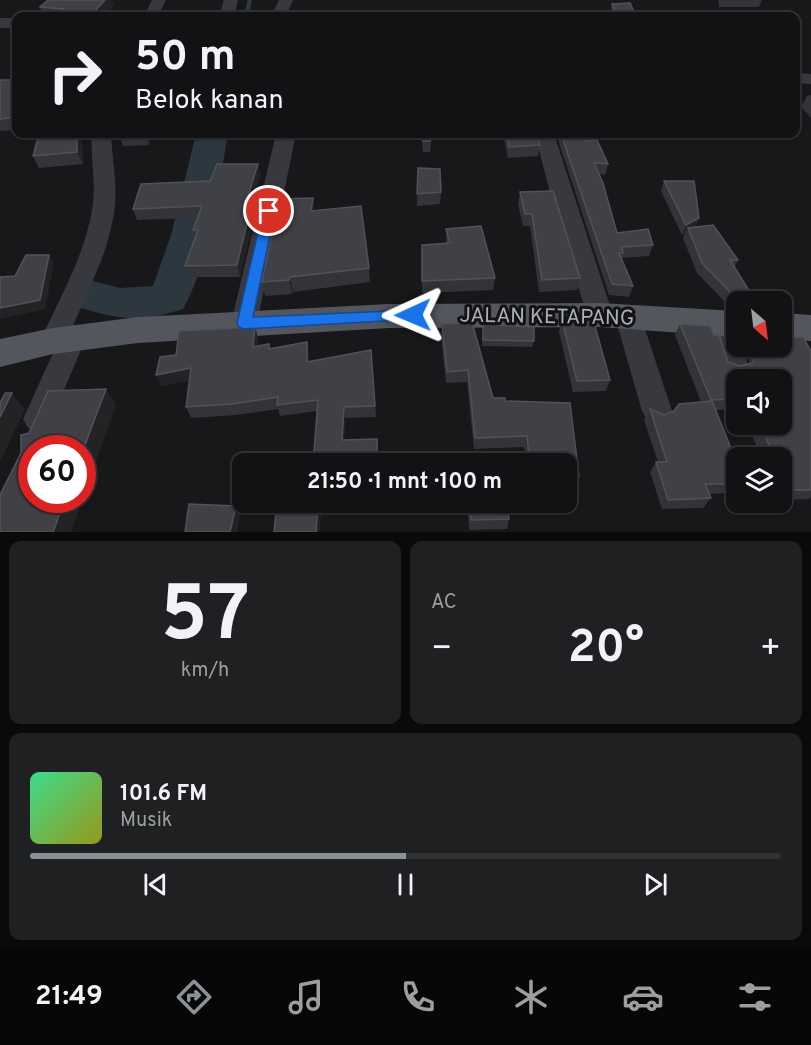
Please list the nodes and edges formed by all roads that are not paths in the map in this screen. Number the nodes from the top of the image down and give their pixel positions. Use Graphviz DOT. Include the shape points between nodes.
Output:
graph roads {
  1 [pos="101,138"];
  2 [pos="285,138"];
  3 [pos="546,138"];
  4 [pos="614,316"];
  5 [pos="244,323"];
  6 [pos="726,324"];
  7 [pos="792,327"];
  8 [pos="811,328"];
  9 [pos="63,340"];
  10 [pos="0,353"];
  11 [pos="733,357"];
  12 [pos="734,364"];
  13 [pos="657,411"];
  14 [pos="30,435"];
  1 -- 9 [label="street" via="104,203 99,229 73,295"];
  2 -- 5 [label="street"];
  3 -- 4 [label="street"];
  4 -- 5 [label="main road, JALAN KETAPANG" via="389,316"];
  4 -- 6 [label="main road, JALAN KETAPANG"];
  4 -- 13 [label="street"];
  5 -- 9 [label="main road, JALAN KETAPANG"];
  7 -- 8 [label="main road"];
  9 -- 10 [label="main road, JALAN KETAPANG"];
  9 -- 14 [label="street"];
  11 -- 12 [label="street"];
}
